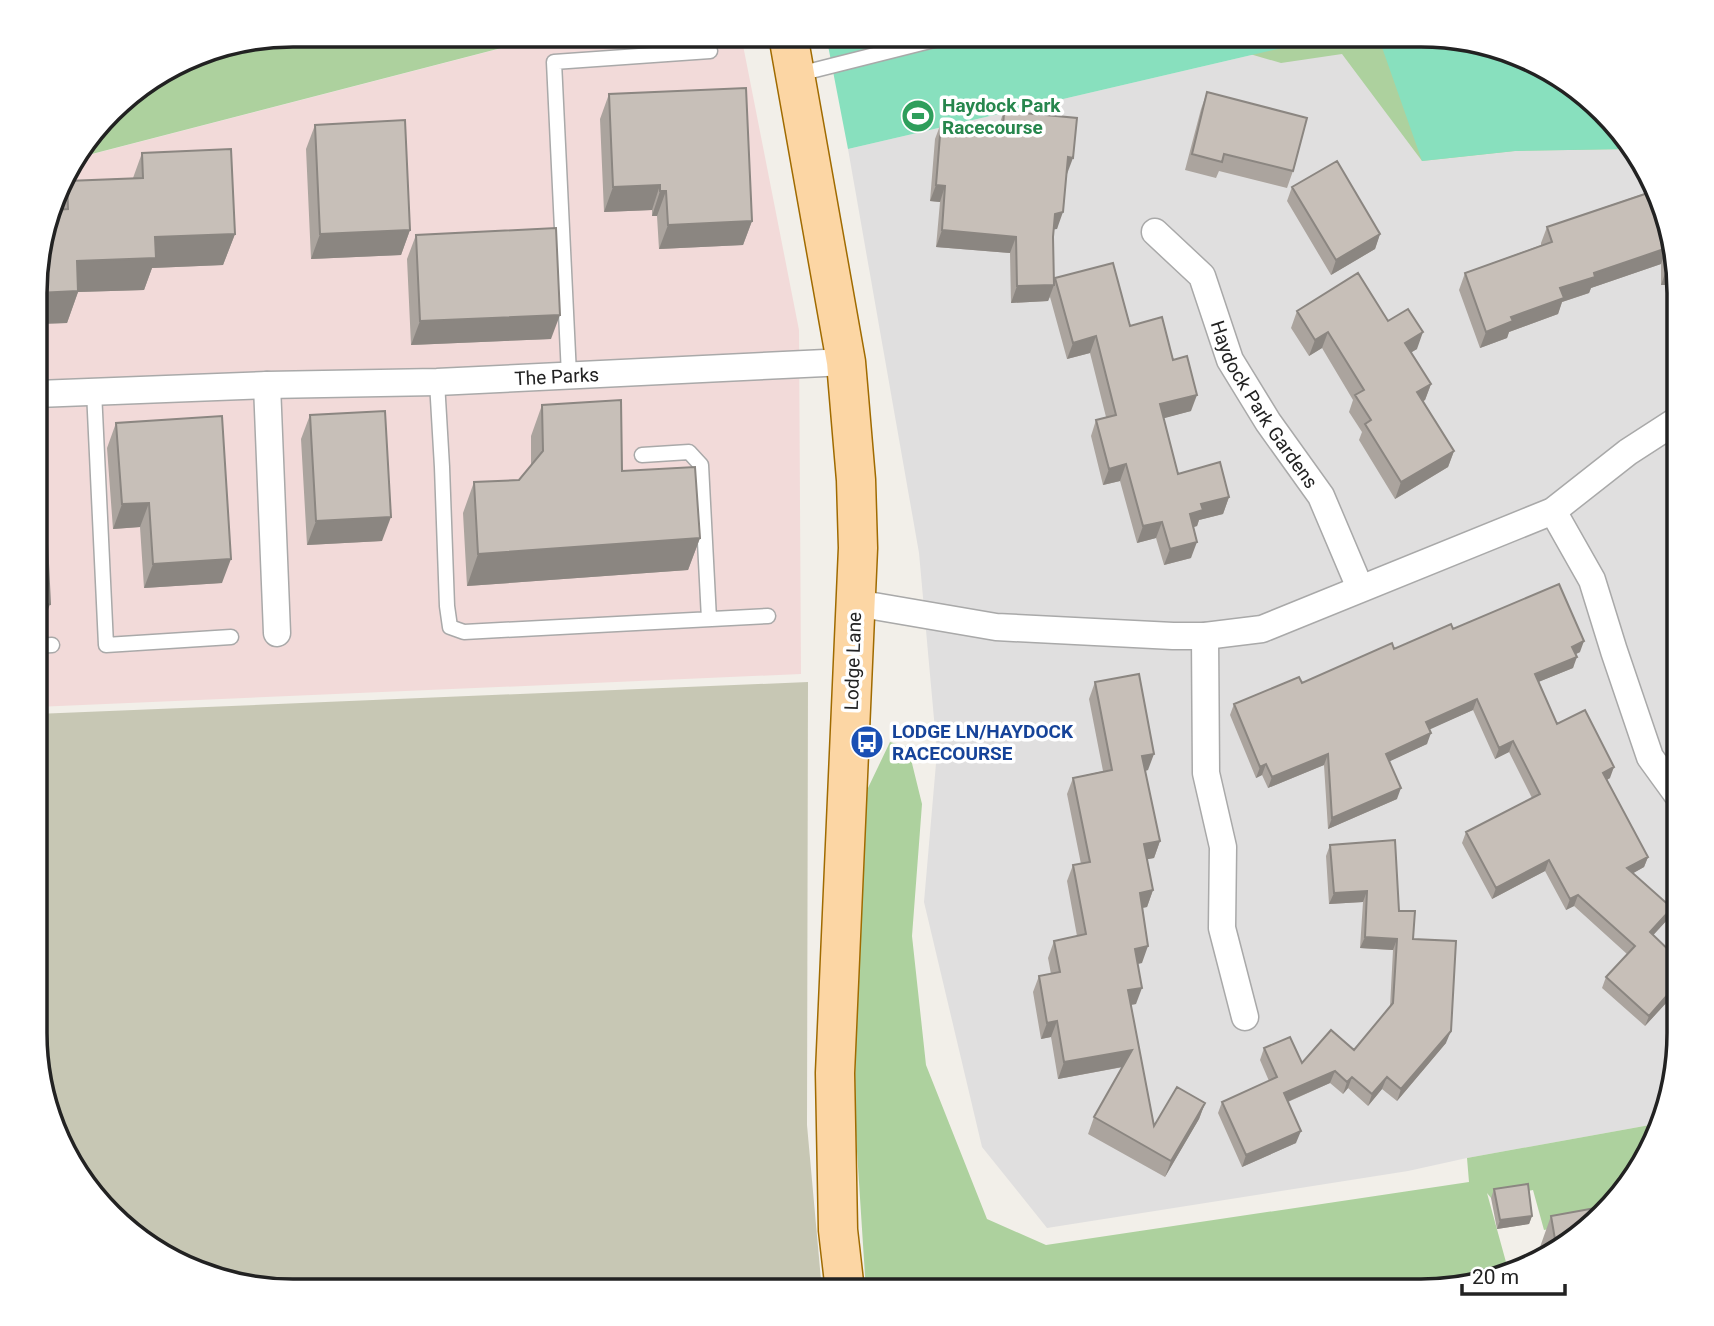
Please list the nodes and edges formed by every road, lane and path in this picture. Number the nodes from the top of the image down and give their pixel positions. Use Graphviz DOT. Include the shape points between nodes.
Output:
graph roads {
  1 [pos="790,47"];
  2 [pos="904,48"];
  3 [pos="710,51"];
  4 [pos="795,75"];
  5 [pos="1155,232"];
  6 [pos="846,362"];
  7 [pos="569,376"];
  8 [pos="437,382"];
  9 [pos="267,385"];
  10 [pos="94,391"];
  11 [pos="47,393"];
  12 [pos="1667,427"];
  13 [pos="642,455"];
  14 [pos="1553,511"];
  15 [pos="1360,588"];
  16 [pos="856,603"];
  17 [pos="768,616"];
  18 [pos="709,619"];
  19 [pos="277,633"];
  20 [pos="1205,636"];
  21 [pos="232,637"];
  22 [pos="47,645"];
  23 [pos="52,645"];
  24 [pos="1666,780"];
  25 [pos="1245,1017"];
  26 [pos="844,1278"];
  1 -- 4 [label="main road, Lodge Lane"];
  2 -- 4 [label="lane"];
  3 -- 7 [label="lane" via="554,62"];
  4 -- 6 [label="main road, Lodge Lane"];
  5 -- 15 [label="street, Haydock Park Gardens" via="1202,276 1230,360 1321,496"];
  6 -- 7 [label="street, The Parks"];
  6 -- 16 [label="main road, Lodge Lane" via="856,480"];
  7 -- 8 [label="street, The Parks"];
  8 -- 9 [label="street, The Parks"];
  8 -- 18 [label="lane" via="450,627 464,632"];
  9 -- 10 [label="street, The Parks"];
  9 -- 19 [label="street"];
  10 -- 11 [label="street, The Parks"];
  10 -- 21 [label="lane" via="106,645"];
  12 -- 14 [label="street"];
  13 -- 18 [label="lane" via="690,452 701,465"];
  14 -- 15 [label="street"];
  14 -- 24 [label="street" via="1592,580 1650,757"];
  15 -- 20 [label="street" via="1262,629"];
  16 -- 20 [label="street" via="996,627"];
  16 -- 26 [label="main road, Lodge Lane" via="835,1073 838,1230"];
  17 -- 18 [label="lane"];
  20 -- 25 [label="street" via="1206,773 1223,847 1222,928"];
  22 -- 23 [label="lane"];
}
